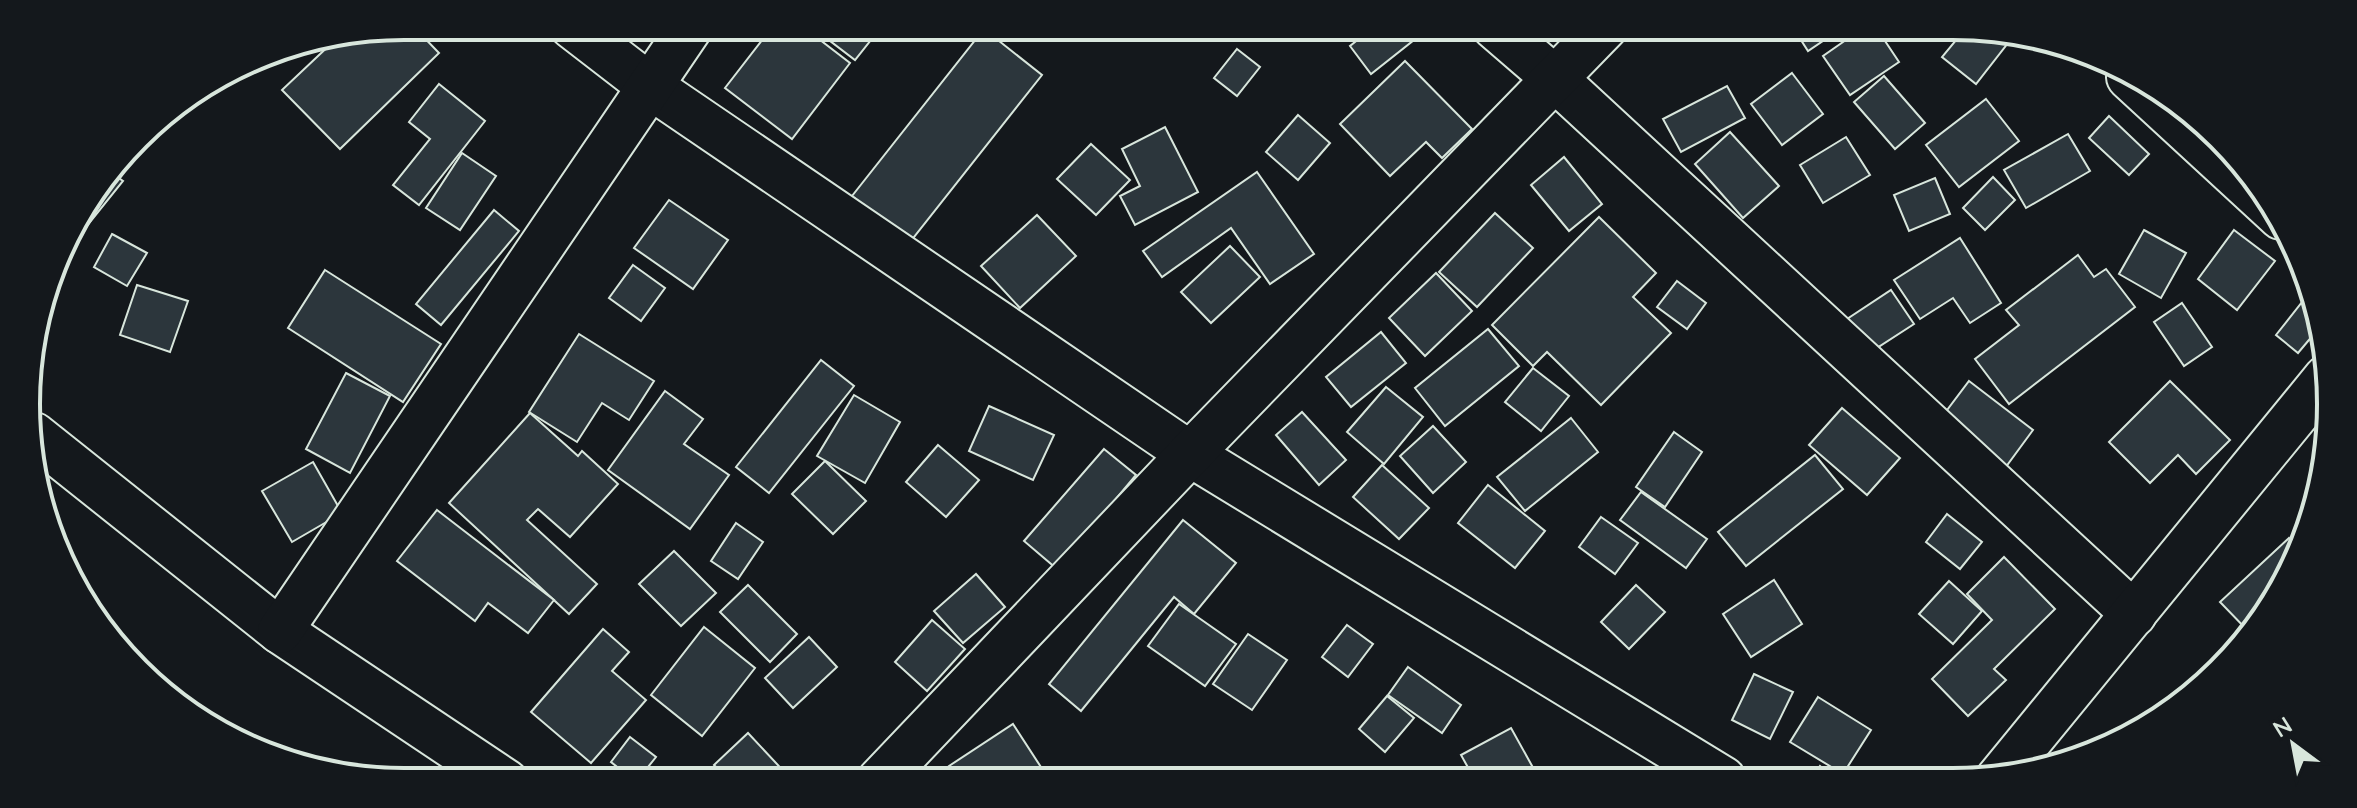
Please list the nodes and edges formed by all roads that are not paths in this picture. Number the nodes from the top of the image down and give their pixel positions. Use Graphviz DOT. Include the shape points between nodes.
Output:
graph roads {
  1 [pos="590,40"];
  2 [pos="682,40"];
  3 [pos="1510,40"];
  4 [pos="1592,40"];
  5 [pos="1554,78"];
  6 [pos="651,87"];
  7 [pos="2155,101"];
  8 [pos="2239,178"];
  9 [pos="2316,390"];
  10 [pos="42,441"];
  11 [pos="1190,454"];
  12 [pos="2134,614"];
  13 [pos="280,631"];
  14 [pos="2011,763"];
  15 [pos="485,768"];
  16 [pos="891,768"];
  17 [pos="1705,768"];
  1 -- 6 [label="street"];
  2 -- 6 [label="street"];
  3 -- 5 [label="street"];
  4 -- 5 [label="street"];
  5 -- 11 [label="street"];
  5 -- 12 [label="street"];
  6 -- 11 [label="street"];
  6 -- 13 [label="street"];
  7 -- 8 [label="street"];
  9 -- 12 [label="street"];
  10 -- 13 [label="street"];
  11 -- 16 [label="street"];
  11 -- 17 [label="street"];
  12 -- 14 [label="street"];
  13 -- 15 [label="street"];
}
